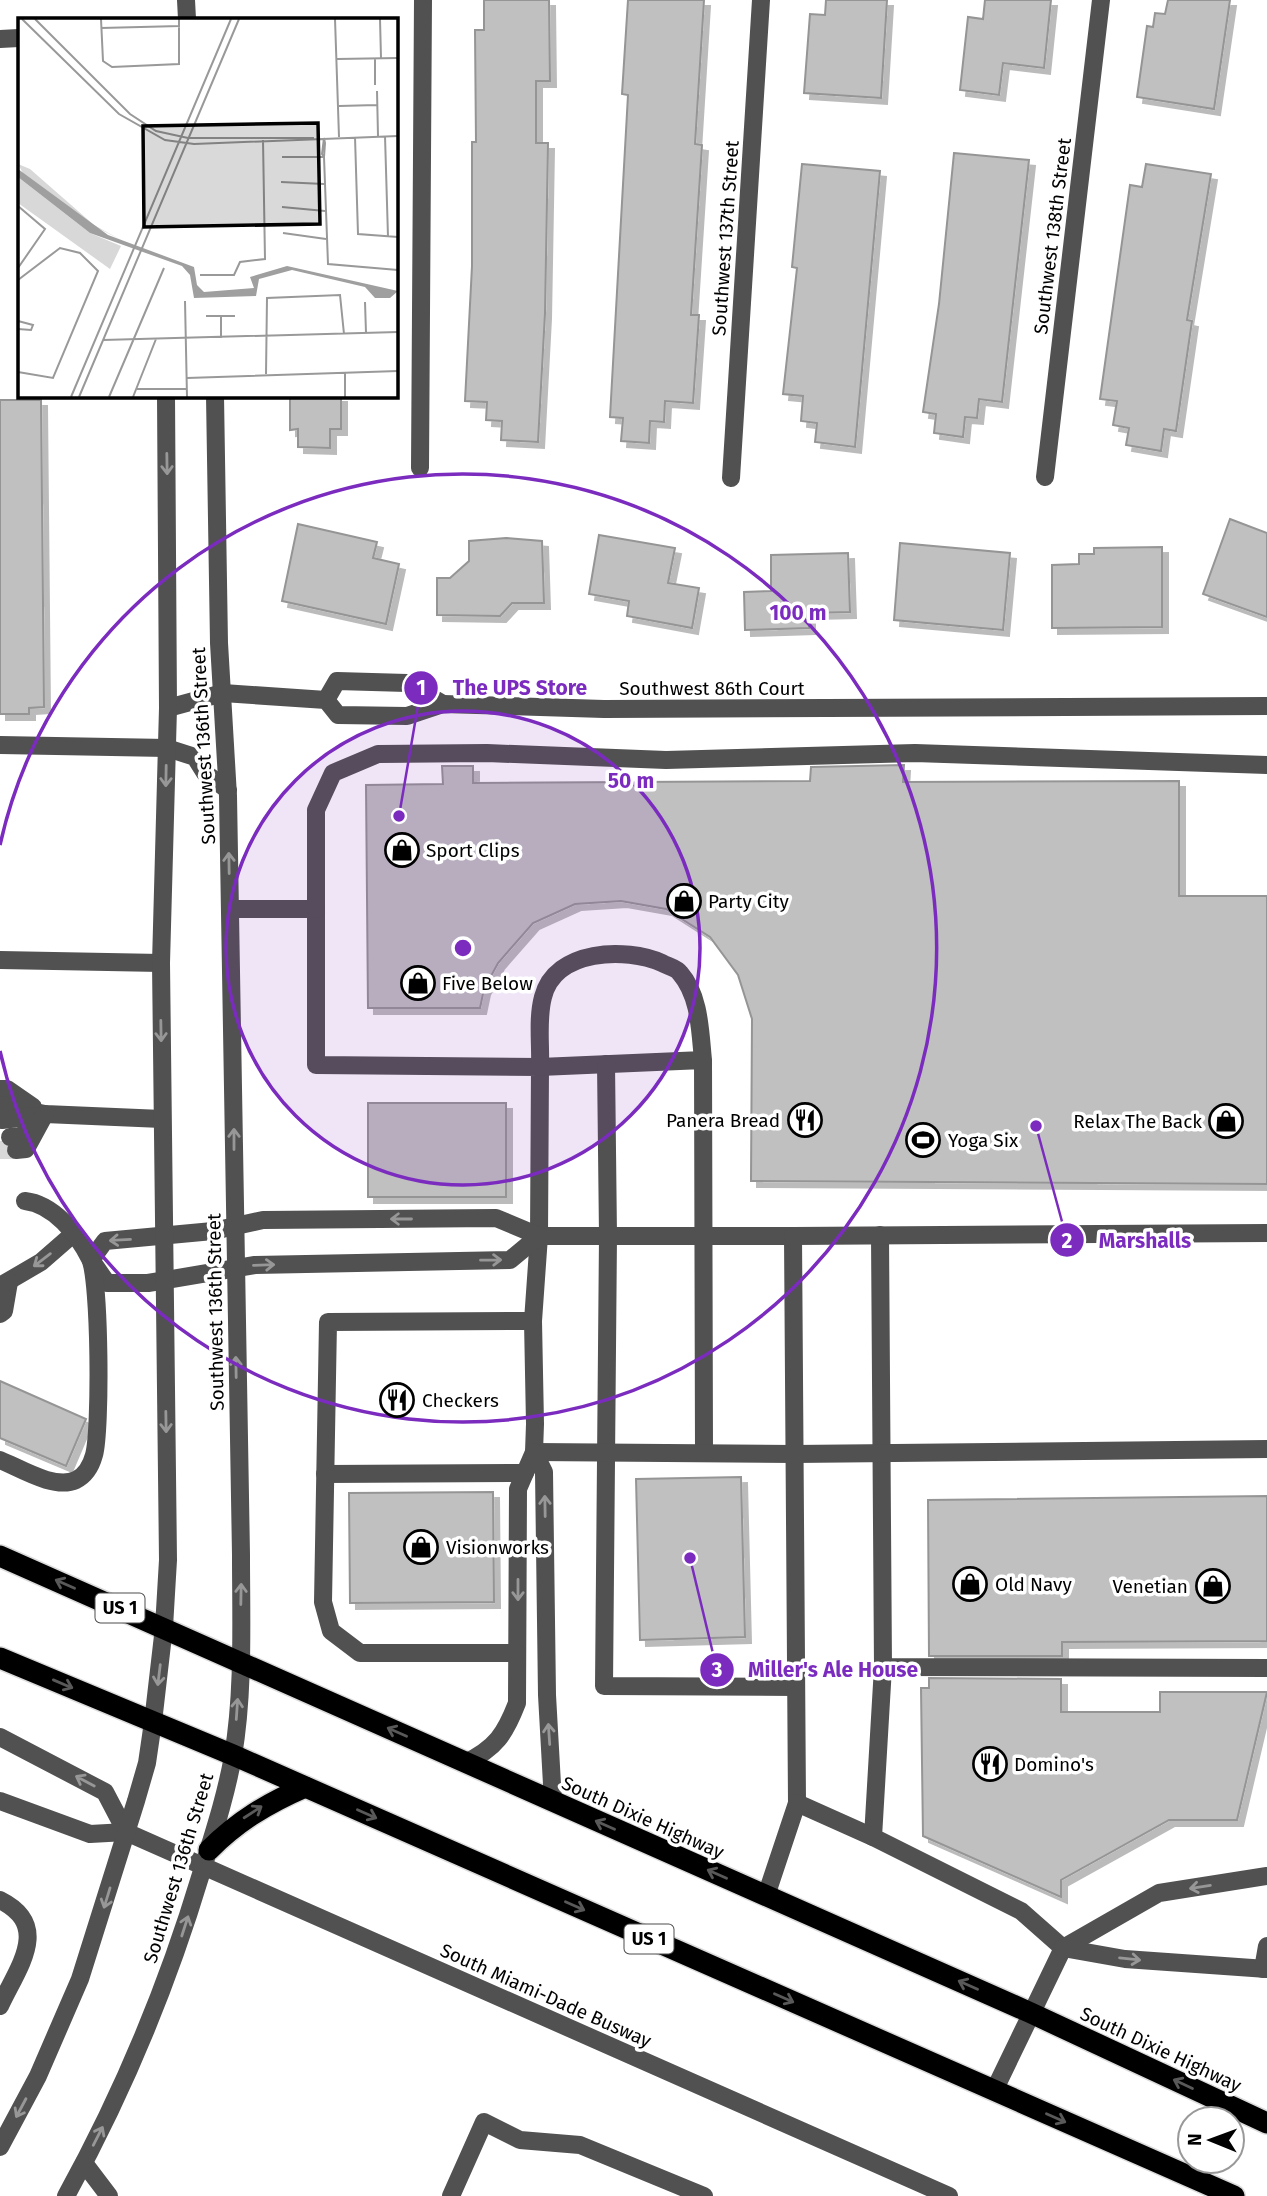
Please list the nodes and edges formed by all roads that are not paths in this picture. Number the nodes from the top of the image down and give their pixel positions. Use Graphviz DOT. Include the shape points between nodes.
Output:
graph roads {
  1 [pos="186,0"];
  2 [pos="423,0"];
  3 [pos="761,0"];
  4 [pos="1101,0"];
  5 [pos="187,18"];
  6 [pos="18,38"];
  7 [pos="0,39"];
  8 [pos="166,397"];
  9 [pos="215,397"];
  10 [pos="421,468"];
  11 [pos="1045,477"];
  12 [pos="731,478"];
  13 [pos="223,694"];
  14 [pos="326,699"];
  15 [pos="443,704"];
  16 [pos="1267,706"];
  17 [pos="168,708"];
  18 [pos="0,746"];
  19 [pos="167,748"];
  20 [pos="1267,765"];
  21 [pos="228,790"];
  22 [pos="230,909"];
  23 [pos="316,909"];
  24 [pos="0,960"];
  25 [pos="161,963"];
  26 [pos="703,1060"];
  27 [pos="606,1064"];
  28 [pos="540,1067"];
  29 [pos="0,1089"];
  30 [pos="1,1112"];
  31 [pos="45,1114"];
  32 [pos="162,1119"];
  33 [pos="13,1143"];
  34 [pos="25,1201"];
  35 [pos="234,1226"];
  36 [pos="1267,1233"];
  37 [pos="880,1235"];
  38 [pos="72,1236"];
  39 [pos="539,1236"];
  40 [pos="608,1236"];
  41 [pos="703,1236"];
  42 [pos="793,1236"];
  43 [pos="164,1237"];
  44 [pos="91,1260"];
  45 [pos="235,1269"];
  46 [pos="164,1280"];
  47 [pos="2,1286"];
  48 [pos="0,1314"];
  49 [pos="533,1321"];
  50 [pos="1267,1449"];
  51 [pos="534,1452"];
  52 [pos="605,1452"];
  53 [pos="704,1453"];
  54 [pos="794,1454"];
  55 [pos="880,1454"];
  56 [pos="0,1460"];
  57 [pos="525,1473"];
  58 [pos="325,1474"];
  59 [pos="0,1556"];
  60 [pos="164,1627"];
  61 [pos="517,1653"];
  62 [pos="0,1658"];
  63 [pos="239,1662"];
  64 [pos="883,1667"];
  65 [pos="1267,1668"];
  66 [pos="796,1687"];
  67 [pos="153,1722"];
  68 [pos="0,1737"];
  69 [pos="233,1755"];
  70 [pos="465,1763"];
  71 [pos="305,1787"];
  72 [pos="0,1801"];
  73 [pos="553,1802"];
  74 [pos="797,1803"];
  75 [pos="126,1832"];
  76 [pos="873,1838"];
  77 [pos="206,1858"];
  78 [pos="1267,1876"];
  79 [pos="766,1896"];
  80 [pos="0,1900"];
  81 [pos="1267,1946"];
  82 [pos="1063,1948"];
  83 [pos="1265,1969"];
  84 [pos="0,2006"];
  85 [pos="1031,2013"];
  86 [pos="993,2091"];
  87 [pos="1267,2123"];
  88 [pos="2,2140"];
  89 [pos="84,2163"];
  90 [pos="66,2196"];
  91 [pos="109,2196"];
  92 [pos="451,2196"];
  93 [pos="704,2196"];
  94 [pos="949,2196"];
  95 [pos="1234,2196"];
  1 -- 5 [label="street"];
  2 -- 10 [label="street"];
  3 -- 12 [label="street, Southwest 137th Street"];
  4 -- 11 [label="street, Southwest 138th Street"];
  6 -- 7 [label="street"];
  8 -- 17 [label="street, Southwest 136th Street, one-way"];
  9 -- 13 [label="street, Southwest 136th Street"];
  13 -- 14 [label="street, Southwest 86th Court"];
  13 -- 17 [label="street, Southwest 86th Court"];
  13 -- 21 [label="street, Southwest 136th Street"];
  14 -- 15 [label="street, Southwest 86th Court" via="338,715 407,716"];
  14 -- 15 [label="street" via="337,681 407,683"];
  15 -- 16 [label="street, Southwest 86th Court" via="604,709"];
  17 -- 19 [label="street, Southwest 136th Street"];
  18 -- 19 [label="street"];
  19 -- 21 [label="street" via="195,757 205,773"];
  19 -- 25 [label="street, Southwest 136th Street, one-way"];
  20 -- 23 [label="street" via="915,753 666,760 378,754 333,773 316,810"];
  22 -- 21 [label="street, Southwest 136th Street, one-way"];
  22 -- 23 [label="street"];
  35 -- 22 [label="street, Southwest 136th Street, one-way"];
  23 -- 28 [label="street" via="316,1065"];
  24 -- 25 [label="street"];
  25 -- 32 [label="street, Southwest 136th Street, one-way"];
  26 -- 27 [label="street"];
  26 -- 28 [label="street" via="698,1009 680,972 645,956 609,953 575,961 558,972 543,996"];
  26 -- 41 [label="street"];
  27 -- 28 [label="street"];
  27 -- 40 [label="street"];
  28 -- 39 [label="street"];
  29 -- 31 [label="street"];
  30 -- 31 [label="street"];
  31 -- 32 [label="street"];
  31 -- 33 [label="street" via="26,1149"];
  32 -- 43 [label="street, Southwest 136th Street"];
  34 -- 38 [label="street" via="47,1206"];
  39 -- 35 [label="street, one-way" via="496,1218 263,1220"];
  35 -- 43 [label="street"];
  35 -- 45 [label="street, Southwest 136th Street"];
  36 -- 37 [label="street"];
  37 -- 42 [label="street"];
  37 -- 55 [label="street"];
  38 -- 44 [label="street"];
  38 -- 47 [label="street, one-way"];
  39 -- 40 [label="street"];
  45 -- 39 [label="street, one-way" via="510,1260"];
  39 -- 49 [label="street"];
  40 -- 41 [label="street"];
  40 -- 52 [label="street"];
  41 -- 42 [label="street"];
  41 -- 53 [label="street"];
  42 -- 54 [label="street"];
  43 -- 44 [label="street, one-way" via="105,1241"];
  43 -- 46 [label="street, Southwest 136th Street"];
  44 -- 46 [label="street" via="107,1283"];
  44 -- 56 [label="street" via="97,1442 90,1466 80,1478 61,1482"];
  45 -- 46 [label="street"];
  63 -- 45 [label="street, Southwest 136th Street, one-way"];
  46 -- 60 [label="street, Southwest 136th Street, one-way" via="168,1560"];
  47 -- 48 [label="street" via="4,1311"];
  49 -- 51 [label="street"];
  49 -- 58 [label="street" via="328,1322"];
  50 -- 55 [label="street"];
  51 -- 52 [label="street"];
  51 -- 57 [label="street"];
  73 -- 51 [label="street, one-way" via="544,1472"];
  52 -- 53 [label="street"];
  52 -- 66 [label="street" via="604,1686"];
  53 -- 54 [label="street"];
  54 -- 55 [label="street"];
  54 -- 66 [label="street"];
  55 -- 64 [label="street"];
  57 -- 58 [label="street"];
  57 -- 61 [label="street, one-way" via="518,1489"];
  58 -- 61 [label="street" via="323,1602 331,1631 346,1645 360,1653"];
  60 -- 59 [label="highway, South Dixie Highway / US 1, one-way"];
  60 -- 63 [label="highway, South Dixie Highway / US 1"];
  60 -- 67 [label="street, Southwest 136th Street, one-way"];
  61 -- 70 [label="street" via="517,1703 507,1727 488,1752"];
  62 -- 67 [label="highway, US 1, one-way"];
  69 -- 63 [label="street, Southwest 136th Street, one-way"];
  70 -- 63 [label="highway, South Dixie Highway / US 1, one-way"];
  64 -- 65 [label="street"];
  64 -- 76 [label="street"];
  66 -- 74 [label="street"];
  67 -- 69 [label="highway, US 1"];
  67 -- 75 [label="street, Southwest 136th Street" via="147,1763"];
  75 -- 68 [label="street, one-way" via="105,1792"];
  69 -- 71 [label="highway, US 1"];
  69 -- 77 [label="street, Southwest 136th Street"];
  70 -- 73 [label="highway, South Dixie Highway / US 1"];
  77 -- 71 [label="highway, one-way" via="234,1825"];
  71 -- 86 [label="highway, US 1, one-way"];
  72 -- 75 [label="street, South Miami-Dade Busway" via="90,1834"];
  79 -- 73 [label="highway, South Dixie Highway / US 1, one-way"];
  74 -- 76 [label="street"];
  74 -- 79 [label="street"];
  75 -- 77 [label="street, South Miami-Dade Busway"];
  75 -- 88 [label="street, Southwest 136th Street, one-way" via="80,1979 38,2076"];
  76 -- 82 [label="street" via="1021,1910"];
  89 -- 77 [label="street, Southwest 136th Street, one-way" via="128,2077 162,1995"];
  77 -- 94 [label="street, South Miami-Dade Busway"];
  78 -- 82 [label="street, one-way" via="1159,1893"];
  85 -- 79 [label="highway, South Dixie Highway / US 1, one-way"];
  80 -- 84 [label="street" via="23,1916 29,1931 28,1944"];
  81 -- 83 [label="street"];
  82 -- 83 [label="street, one-way" via="1125,1959"];
  82 -- 85 [label="street"];
  85 -- 86 [label="street"];
  87 -- 85 [label="highway, South Dixie Highway / US 1, one-way"];
  86 -- 95 [label="highway, US 1, one-way"];
  89 -- 90 [label="street, Southwest 136th Street"];
  89 -- 91 [label="street"];
  92 -- 93 [label="street" via="484,2122 520,2140 580,2145"];
}
